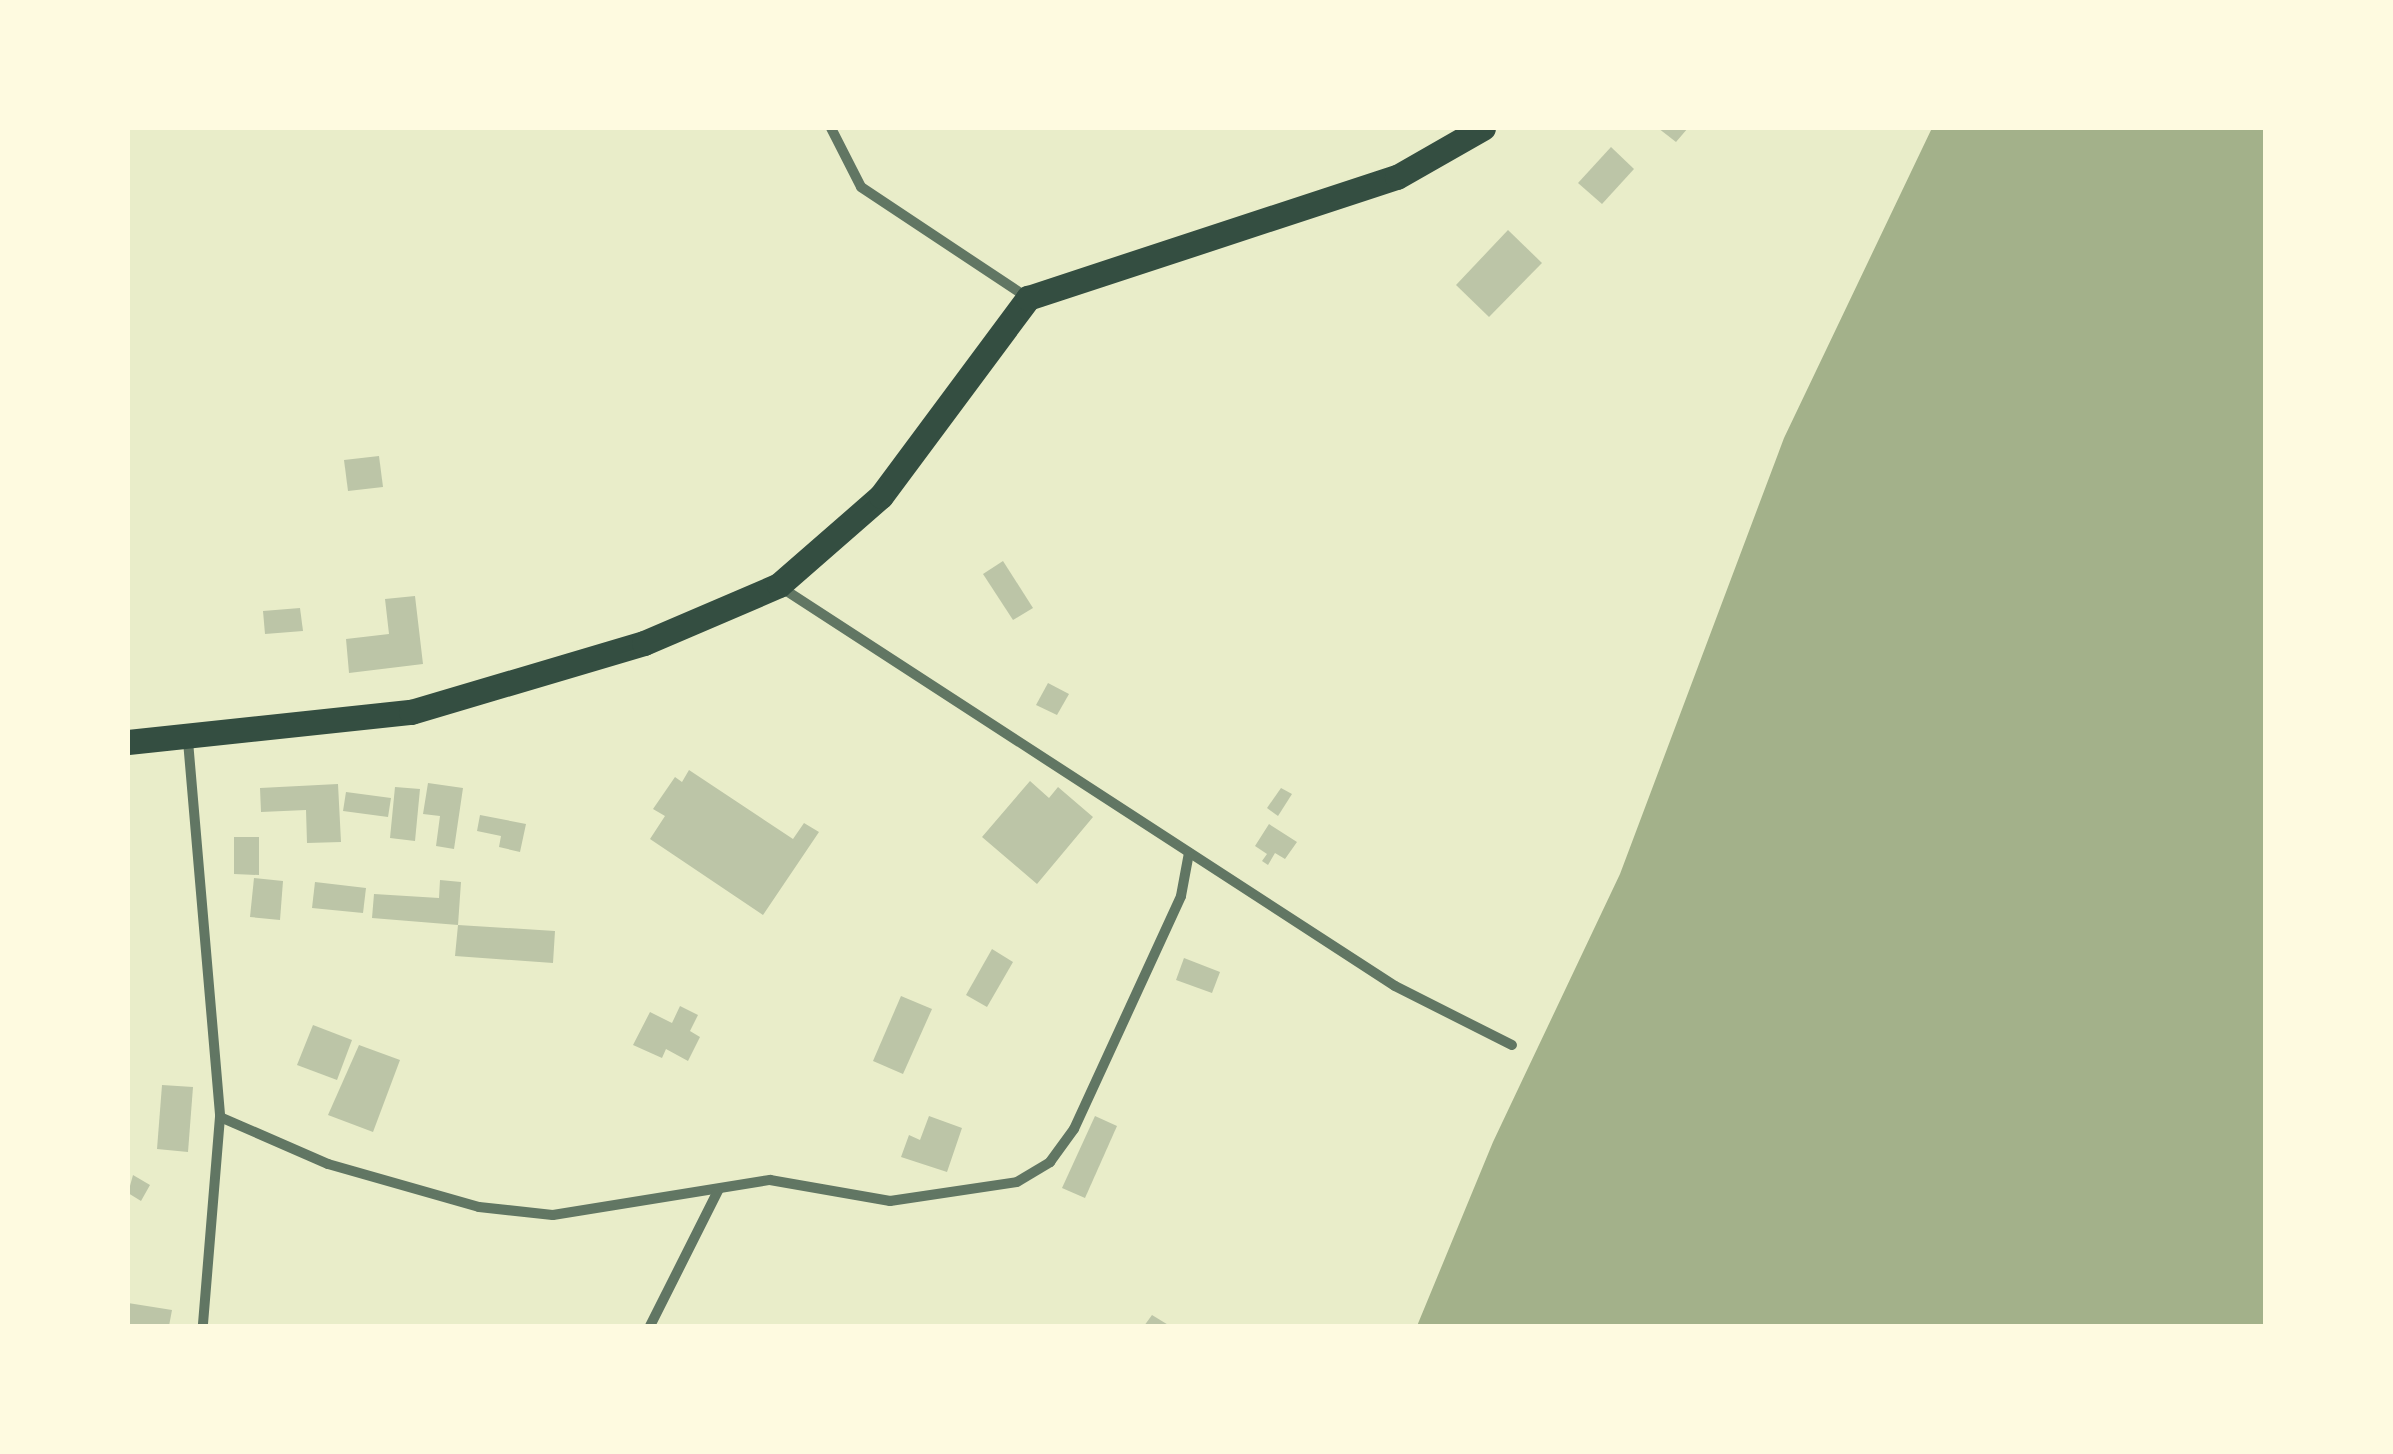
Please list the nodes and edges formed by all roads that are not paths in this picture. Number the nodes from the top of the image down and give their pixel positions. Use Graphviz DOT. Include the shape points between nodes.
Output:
graph roads {
  1 [pos="831,128"];
  2 [pos="1482,128"];
  3 [pos="1028,298"];
  4 [pos="779,585"];
  5 [pos="188,741"];
  6 [pos="128,742"];
  7 [pos="1189,853"];
  8 [pos="1512,1045"];
  9 [pos="220,1117"];
  10 [pos="719,1189"];
  11 [pos="203,1326"];
  12 [pos="650,1326"];
  1 -- 3 [label="street" via="862,187"];
  2 -- 3 [label="main road" via="1397,177"];
  3 -- 4 [label="main road" via="881,496"];
  4 -- 5 [label="main road" via="644,643 411,712"];
  4 -- 7 [label="street"];
  5 -- 6 [label="main road"];
  5 -- 9 [label="street"];
  7 -- 8 [label="street" via="1395,986"];
  7 -- 10 [label="street" via="1181,896 1074,1129 1050,1162 1017,1182 910,1201 770,1180"];
  9 -- 10 [label="street" via="328,1164 480,1207 553,1215"];
  9 -- 11 [label="street"];
  10 -- 12 [label="street"];
}
